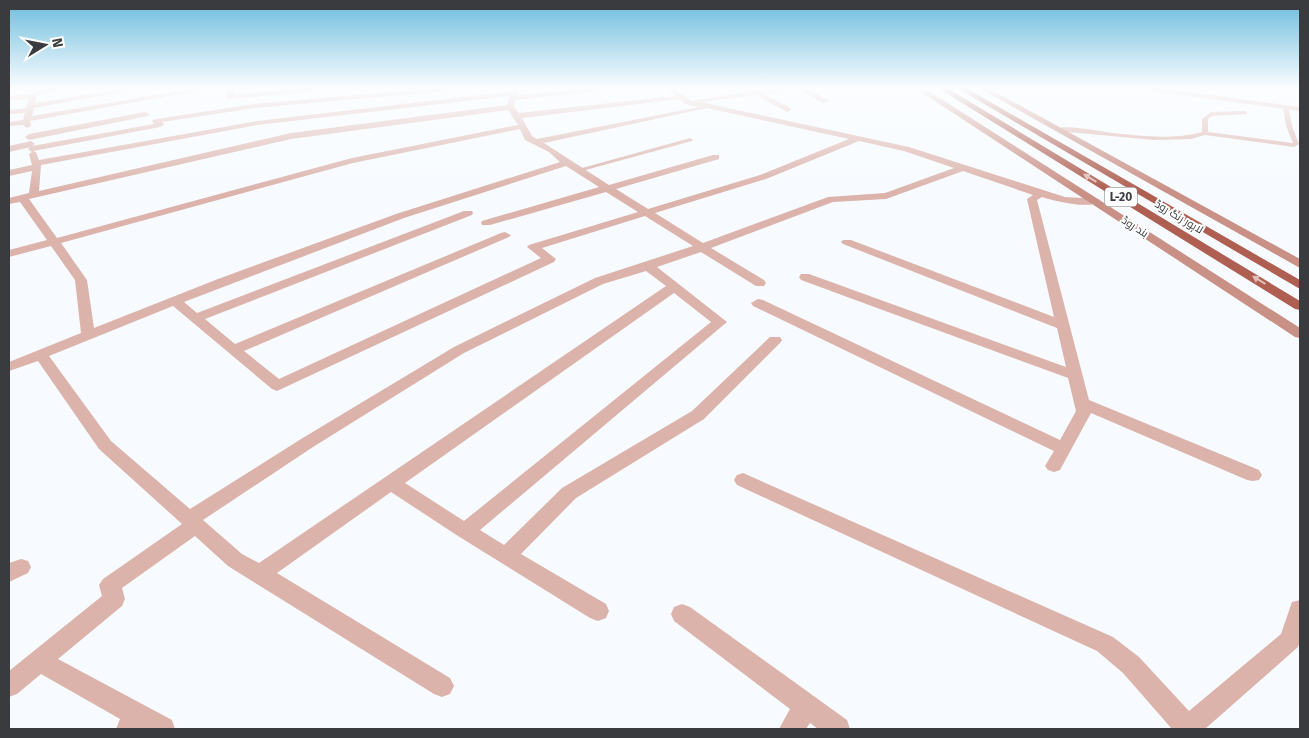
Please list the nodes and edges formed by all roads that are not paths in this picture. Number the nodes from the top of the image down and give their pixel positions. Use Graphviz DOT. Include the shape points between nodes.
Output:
graph roads {
  1 [pos="27,122"];
  2 [pos="113,122"];
  3 [pos="161,122"];
  4 [pos="262,122"];
  5 [pos="395,122"];
  6 [pos="521,122"];
  7 [pos="632,122"];
  8 [pos="784,122"];
  9 [pos="973,122"];
  10 [pos="999,122"];
  11 [pos="1020,122"];
  12 [pos="1045,122"];
  13 [pos="1205,122"];
  14 [pos="1289,122"];
  15 [pos="158,123"];
  16 [pos="523,126"];
  17 [pos="1057,129"];
  18 [pos="1205,130"];
  19 [pos="172,138"];
  20 [pos="860,138"];
  21 [pos="690,140"];
  22 [pos="536,142"];
  23 [pos="31,143"];
  24 [pos="9,148"];
  25 [pos="716,157"];
  26 [pos="567,163"];
  27 [pos="36,165"];
  28 [pos="965,167"];
  29 [pos="578,170"];
  30 [pos="9,173"];
  31 [pos="607,188"];
  32 [pos="1041,194"];
  33 [pos="28,196"];
  34 [pos="9,201"];
  35 [pos="1095,201"];
  36 [pos="648,212"];
  37 [pos="468,213"];
  38 [pos="486,224"];
  39 [pos="505,235"];
  40 [pos="53,242"];
  41 [pos="847,242"];
  42 [pos="703,247"];
  43 [pos="9,254"];
  44 [pos="1300,264"];
  45 [pos="647,266"];
  46 [pos="805,277"];
  47 [pos="760,283"];
  48 [pos="1300,286"];
  49 [pos="673,287"];
  50 [pos="175,301"];
  51 [pos="758,303"];
  52 [pos="1300,306"];
  53 [pos="195,318"];
  54 [pos="1064,326"];
  55 [pos="1300,334"];
  56 [pos="88,337"];
  57 [pos="775,340"];
  58 [pos="233,350"];
  59 [pos="41,355"];
  60 [pos="9,367"];
  61 [pos="1076,376"];
  62 [pos="1082,403"];
  63 [pos="1063,448"];
  64 [pos="1054,466"];
  65 [pos="1253,475"];
  66 [pos="743,480"];
  67 [pos="391,483"];
  68 [pos="192,522"];
  69 [pos="466,531"];
  70 [pos="506,556"];
  71 [pos="260,574"];
  72 [pos="1300,609"];
  73 [pos="598,611"];
  74 [pos="682,614"];
  75 [pos="40,661"];
  76 [pos="9,686"];
  77 [pos="442,686"];
  78 [pos="807,706"];
  79 [pos="134,723"];
  80 [pos="163,729"];
  81 [pos="791,729"];
  82 [pos="838,729"];
  83 [pos="1188,729"];
  1 -- 23 [label="street"];
  2 -- 23 [label="street"];
  3 -- 15 [label="street"];
  4 -- 19 [label="street"];
  5 -- 33 [label="street" via="291,136"];
  6 -- 16 [label="street"];
  7 -- 22 [label="street"];
  8 -- 20 [label="street"];
  9 -- 35 [label="main road, بند روڈ"];
  52 -- 10 [label="highway, لاہور رنگ روڈ / L-20, one-way"];
  11 -- 48 [label="highway, لاہور رنگ روڈ / L-20"];
  12 -- 17 [label="main road"];
  13 -- 18 [label="lane"];
  14 -- 18 [label="lane" via="1294,145"];
  15 -- 19 [label="street"];
  15 -- 23 [label="street"];
  16 -- 22 [label="street" via="528,138"];
  16 -- 40 [label="street" via="352,161"];
  17 -- 18 [label="lane" via="1166,138 1184,138"];
  17 -- 44 [label="main road"];
  19 -- 27 [label="street"];
  20 -- 28 [label="street"];
  20 -- 36 [label="street" via="763,177"];
  21 -- 29 [label="lane"];
  22 -- 26 [label="street"];
  23 -- 24 [label="street"];
  23 -- 27 [label="street"];
  25 -- 31 [label="street"];
  26 -- 29 [label="street"];
  26 -- 50 [label="street" via="400,216"];
  27 -- 30 [label="street"];
  27 -- 33 [label="street"];
  28 -- 32 [label="street"];
  28 -- 42 [label="street" via="886,196 832,200"];
  29 -- 31 [label="street"];
  31 -- 36 [label="street"];
  31 -- 38 [label="street"];
  32 -- 35 [label="street" via="1065,200"];
  32 -- 54 [label="street" via="1032,199"];
  33 -- 34 [label="street"];
  33 -- 40 [label="street"];
  35 -- 55 [label="main road, بند روڈ"];
  36 -- 42 [label="street"];
  36 -- 58 [label="street" via="533,247 550,259 277,386"];
  37 -- 53 [label="street"];
  39 -- 58 [label="street"];
  40 -- 43 [label="street"];
  40 -- 56 [label="street" via="81,280"];
  41 -- 54 [label="street"];
  42 -- 45 [label="street"];
  42 -- 47 [label="street"];
  45 -- 49 [label="street"];
  45 -- 68 [label="street" via="599,280 459,350 307,443"];
  46 -- 61 [label="street"];
  49 -- 67 [label="street"];
  49 -- 69 [label="street" via="720,322"];
  50 -- 53 [label="street"];
  50 -- 56 [label="street"];
  51 -- 63 [label="street"];
  53 -- 58 [label="street"];
  54 -- 61 [label="street"];
  56 -- 59 [label="street"];
  57 -- 70 [label="street" via="698,415 569,493"];
  59 -- 60 [label="street"];
  59 -- 68 [label="street" via="105,445"];
  61 -- 62 [label="street"];
  62 -- 63 [label="street" via="1084,411"];
  62 -- 65 [label="street"];
  63 -- 64 [label="street"];
  66 -- 83 [label="street" via="1105,644 1131,665"];
  67 -- 69 [label="street"];
  67 -- 71 [label="street"];
  68 -- 71 [label="street" via="235,560"];
  68 -- 75 [label="street" via="110,585 114,599"];
  69 -- 70 [label="street"];
  70 -- 73 [label="street"];
  71 -- 77 [label="street"];
  72 -- 83 [label="street" via="1290,640"];
  74 -- 78 [label="street"];
  75 -- 76 [label="street"];
  75 -- 79 [label="street"];
  78 -- 81 [label="street"];
  78 -- 82 [label="street"];
  79 -- 80 [label="street"];
}
